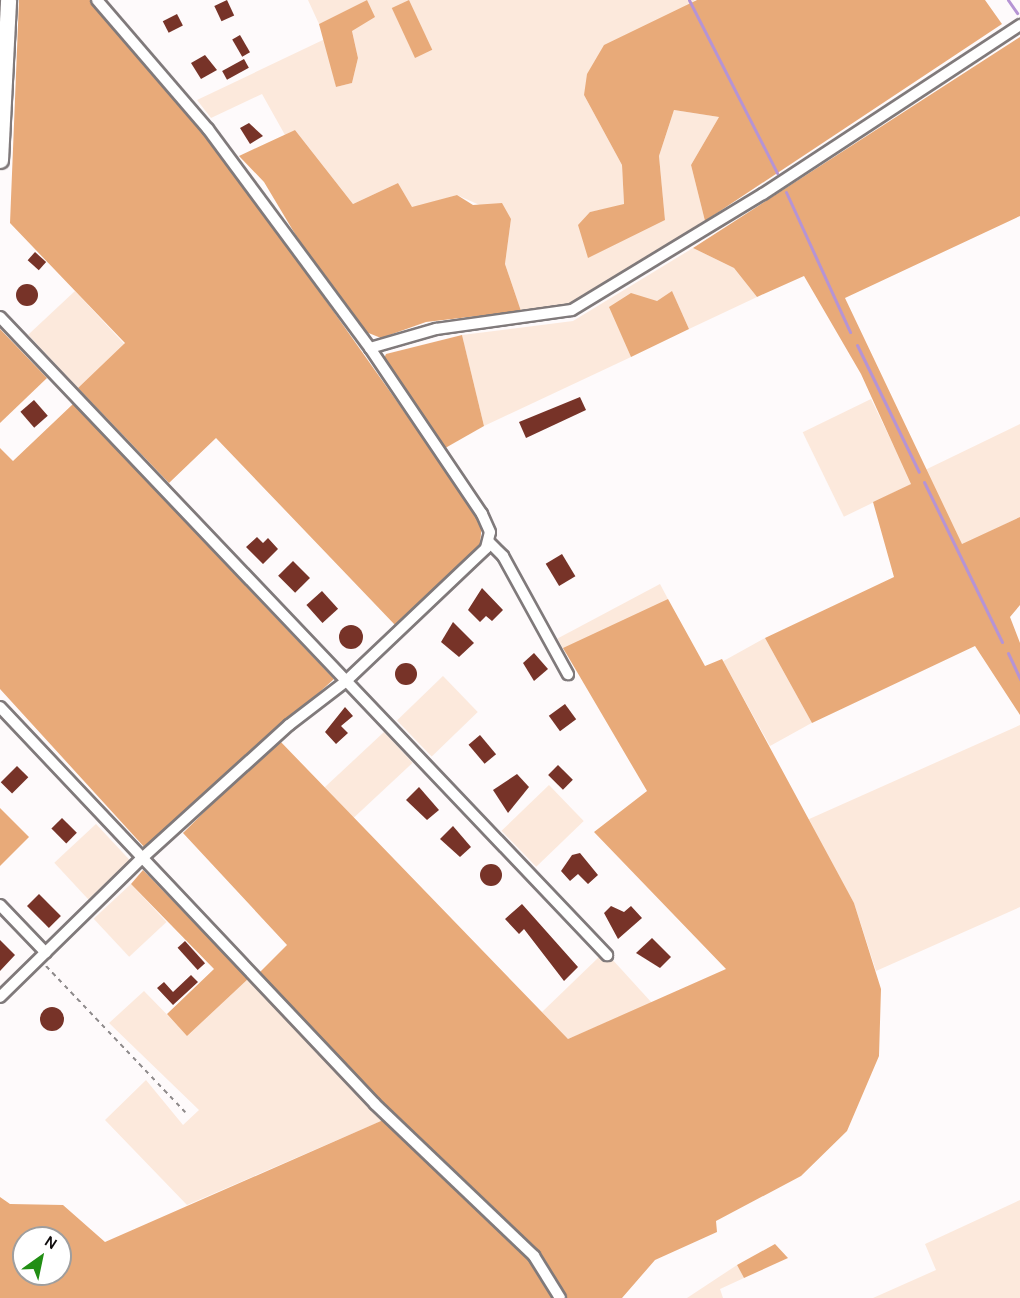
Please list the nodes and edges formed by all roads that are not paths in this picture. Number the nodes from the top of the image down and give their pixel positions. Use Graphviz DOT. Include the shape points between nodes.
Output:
graph roads {
  1 [pos="8,0"];
  2 [pos="97,0"];
  3 [pos="1020,25"];
  4 [pos="0,160"];
  5 [pos="0,317"];
  6 [pos="370,348"];
  7 [pos="489,542"];
  8 [pos="568,674"];
  9 [pos="345,682"];
  10 [pos="0,707"];
  11 [pos="140,860"];
  12 [pos="0,905"];
  13 [pos="608,955"];
  14 [pos="43,956"];
  15 [pos="0,997"];
  16 [pos="560,1298"];
  1 -- 4 [label="street"];
  2 -- 6 [label="street" via="208,129"];
  3 -- 6 [label="street" via="764,194 572,310 436,329"];
  5 -- 9 [label="street"];
  6 -- 7 [label="street" via="482,514"];
  7 -- 8 [label="street" via="502,556"];
  7 -- 9 [label="street"];
  9 -- 11 [label="street" via="289,725"];
  9 -- 13 [label="street"];
  10 -- 11 [label="street"];
  11 -- 14 [label="street"];
  11 -- 16 [label="street" via="433,1162 534,1256"];
  12 -- 14 [label="street"];
  14 -- 15 [label="street"];
}
